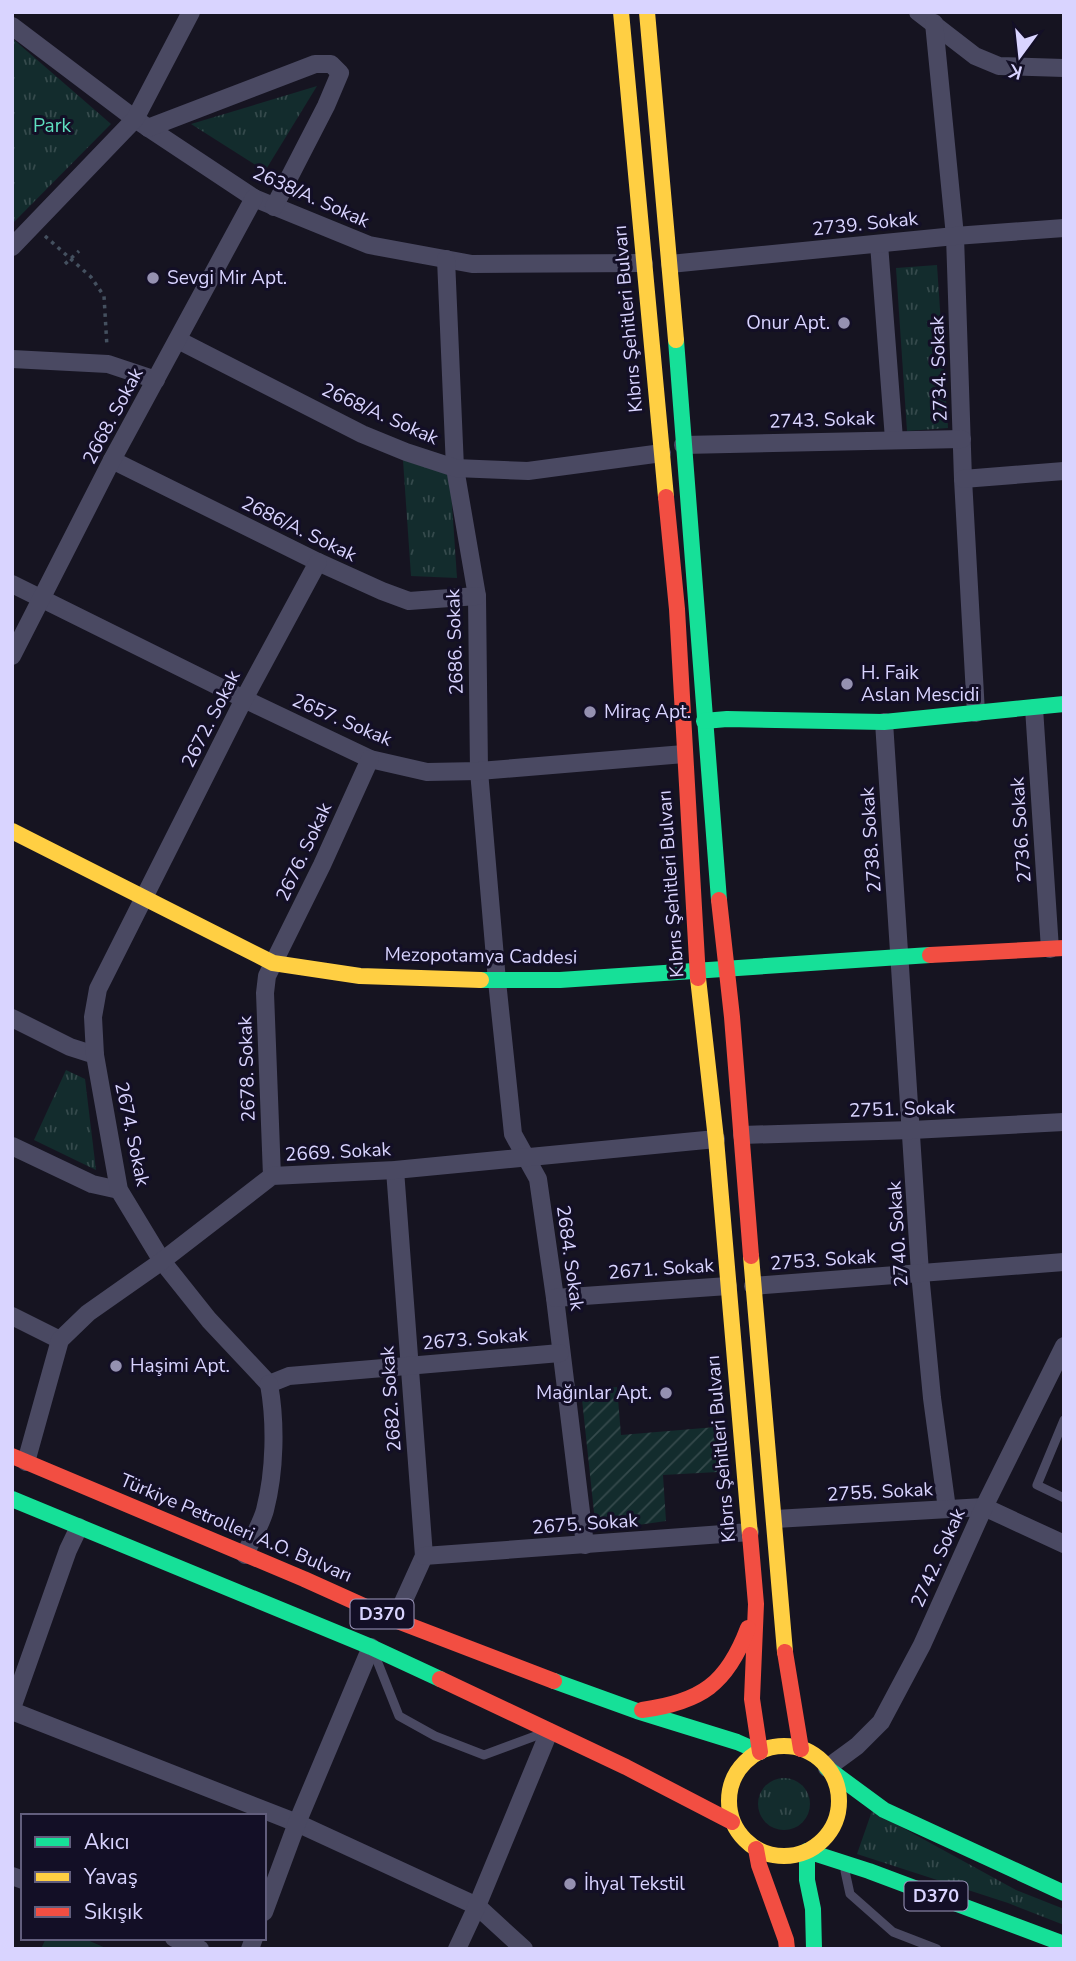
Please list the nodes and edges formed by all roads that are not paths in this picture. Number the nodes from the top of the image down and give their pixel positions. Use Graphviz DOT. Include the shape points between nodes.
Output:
graph roads {
  1 [pos="191,12"];
  2 [pos="621,12"];
  3 [pos="647,12"];
  4 [pos="918,12"];
  5 [pos="934,23"];
  6 [pos="12,26"];
  7 [pos="1064,68"];
  8 [pos="141,123"];
  9 [pos="254,198"];
  10 [pos="274,207"];
  11 [pos="1064,228"];
  12 [pos="955,236"];
  13 [pos="878,244"];
  14 [pos="12,247"];
  15 [pos="446,260"];
  16 [pos="644,263"];
  17 [pos="670,264"];
  18 [pos="178,340"];
  19 [pos="12,359"];
  20 [pos="156,380"];
  21 [pos="894,439"];
  22 [pos="962,439"];
  23 [pos="683,445"];
  24 [pos="662,453"];
  25 [pos="112,460"];
  26 [pos="455,468"];
  27 [pos="1064,471"];
  28 [pos="963,479"];
  29 [pos="318,562"];
  30 [pos="12,584"];
  31 [pos="477,596"];
  32 [pos="40,600"];
  33 [pos="12,656"];
  34 [pos="244,699"];
  35 [pos="1064,704"];
  36 [pos="1034,708"];
  37 [pos="976,713"];
  38 [pos="704,721"];
  39 [pos="884,722"];
  40 [pos="684,754"];
  41 [pos="370,759"];
  42 [pos="479,771"];
  43 [pos="12,831"];
  44 [pos="146,897"];
  45 [pos="1057,948"];
  46 [pos="900,956"];
  47 [pos="273,963"];
  48 [pos="725,967"];
  49 [pos="697,970"];
  50 [pos="497,981"];
  51 [pos="12,1018"];
  52 [pos="95,1055"];
  53 [pos="1064,1122"];
  54 [pos="912,1130"];
  55 [pos="742,1135"];
  56 [pos="716,1139"];
  57 [pos="12,1146"];
  58 [pos="526,1159"];
  59 [pos="395,1170"];
  60 [pos="272,1176"];
  61 [pos="118,1190"];
  62 [pos="162,1261"];
  63 [pos="1064,1262"];
  64 [pos="920,1273"];
  65 [pos="728,1286"];
  66 [pos="753,1286"];
  67 [pos="555,1298"];
  68 [pos="12,1316"];
  69 [pos="60,1340"];
  70 [pos="1064,1346"];
  71 [pos="560,1353"];
  72 [pos="409,1365"];
  73 [pos="269,1384"];
  74 [pos="1063,1426"];
  75 [pos="19,1459"];
  76 [pos="1064,1498"];
  77 [pos="12,1499"];
  78 [pos="984,1507"];
  79 [pos="947,1509"];
  80 [pos="775,1519"];
  81 [pos="79,1527"];
  82 [pos="750,1532"];
  83 [pos="1064,1544"];
  84 [pos="585,1545"];
  85 [pos="245,1555"];
  86 [pos="424,1556"];
  87 [pos="756,1604"];
  88 [pos="395,1620"];
  89 [pos="371,1647"];
  90 [pos="12,1709"];
  91 [pos="637,1711"];
  92 [pos="549,1732"];
  93 [pos="801,1749"];
  94 [pos="760,1752"];
  95 [pos="827,1768"];
  96 [pos="732,1822"];
  97 [pos="297,1824"];
  98 [pos="756,1849"];
  99 [pos="807,1851"];
  100 [pos="843,1863"];
  101 [pos="1064,1894"];
  102 [pos="477,1906"];
  103 [pos="266,1907"];
  104 [pos="179,1940"];
  105 [pos="1064,1944"];
  106 [pos="200,1949"];
  107 [pos="457,1949"];
  108 [pos="524,1949"];
  109 [pos="787,1949"];
  110 [pos="814,1949"];
  111 [pos="937,1949"];
  1 -- 8 [label="street"];
  2 -- 16 [label="main road, Kıbrıs Şehitleri Bulvarı"];
  3 -- 17 [label="main road"];
  4 -- 5 [label="street"];
  5 -- 7 [label="street" via="975,56 999,66"];
  5 -- 12 [label="street, 2734. Sokak"];
  6 -- 8 [label="street, 2638/A. Sokak"];
  8 -- 9 [label="street, 2638/A. Sokak"];
  8 -- 10 [label="street" via="315,64 331,64 340,73"];
  8 -- 14 [label="street"];
  9 -- 10 [label="street, 2638/A. Sokak"];
  9 -- 18 [label="street, 2668. Sokak"];
  10 -- 15 [label="street, 2638/A. Sokak" via="369,244"];
  11 -- 12 [label="street, 2739. Sokak"];
  12 -- 13 [label="street, 2739. Sokak"];
  12 -- 22 [label="street, 2734. Sokak"];
  13 -- 17 [label="street, 2739. Sokak"];
  13 -- 21 [label="street"];
  15 -- 16 [label="street, 2638/A. Sokak" via="472,264"];
  15 -- 26 [label="street, 2686. Sokak"];
  16 -- 24 [label="main road, Kıbrıs Şehitleri Bulvarı"];
  17 -- 23 [label="main road"];
  18 -- 20 [label="street, 2668. Sokak"];
  18 -- 26 [label="street, 2668/A. Sokak" via="362,434"];
  19 -- 20 [label="street" via="108,365"];
  20 -- 25 [label="street, 2668. Sokak"];
  21 -- 22 [label="street, 2743. Sokak"];
  21 -- 23 [label="street, 2743. Sokak"];
  22 -- 28 [label="street, 2734. Sokak"];
  23 -- 38 [label="main road"];
  24 -- 26 [label="street, 2668/A. Sokak" via="528,471"];
  24 -- 40 [label="main road, Kıbrıs Şehitleri Bulvarı" via="677,609"];
  25 -- 29 [label="street, 2686/A. Sokak"];
  25 -- 32 [label="street, 2668. Sokak"];
  26 -- 31 [label="street, 2686. Sokak"];
  27 -- 28 [label="street"];
  28 -- 37 [label="street, 2734. Sokak"];
  29 -- 31 [label="street, 2686/A. Sokak" via="409,601"];
  29 -- 34 [label="street, 2672. Sokak"];
  30 -- 32 [label="street, 2657. Sokak"];
  31 -- 42 [label="street, 2686. Sokak"];
  32 -- 33 [label="street, 2668. Sokak"];
  32 -- 34 [label="street, 2657. Sokak"];
  34 -- 41 [label="street, 2657. Sokak"];
  34 -- 44 [label="street, 2672. Sokak"];
  35 -- 36 [label="main road"];
  36 -- 37 [label="main road"];
  36 -- 45 [label="street, 2736. Sokak"];
  37 -- 39 [label="main road"];
  38 -- 39 [label="main road"];
  38 -- 48 [label="main road"];
  39 -- 46 [label="street, 2738. Sokak"];
  40 -- 42 [label="street, 2657. Sokak"];
  40 -- 49 [label="main road, Kıbrıs Şehitleri Bulvarı"];
  41 -- 42 [label="street, 2657. Sokak" via="427,772"];
  41 -- 47 [label="street, 2676. Sokak"];
  42 -- 50 [label="street, 2686. Sokak"];
  43 -- 44 [label="main road, Mezopotamya Caddesi"];
  44 -- 47 [label="main road, Mezopotamya Caddesi"];
  44 -- 52 [label="street, 2674. Sokak" via="98,989 93,1017"];
  45 -- 46 [label="main road, Mezopotamya Caddesi"];
  46 -- 48 [label="main road, Mezopotamya Caddesi"];
  46 -- 54 [label="street, 2740. Sokak"];
  47 -- 50 [label="main road, Mezopotamya Caddesi" via="360,975"];
  47 -- 60 [label="street, 2678. Sokak" via="265,993"];
  48 -- 49 [label="main road, Mezopotamya Caddesi"];
  48 -- 55 [label="main road"];
  49 -- 50 [label="main road, Mezopotamya Caddesi"];
  49 -- 56 [label="main road, Kıbrıs Şehitleri Bulvarı"];
  50 -- 58 [label="street, 2684. Sokak" via="513,1135"];
  51 -- 52 [label="street"];
  52 -- 61 [label="street, 2674. Sokak"];
  53 -- 54 [label="street, 2751. Sokak"];
  54 -- 55 [label="street, 2751. Sokak"];
  54 -- 64 [label="street, 2740. Sokak"];
  55 -- 66 [label="main road"];
  56 -- 58 [label="street, 2669. Sokak"];
  56 -- 65 [label="main road, Kıbrıs Şehitleri Bulvarı"];
  57 -- 61 [label="street" via="92,1184"];
  58 -- 59 [label="street, 2669. Sokak"];
  58 -- 67 [label="street, 2684. Sokak" via="538,1179"];
  59 -- 60 [label="street, 2669. Sokak"];
  59 -- 72 [label="street, 2682. Sokak"];
  60 -- 62 [label="street, 2669. Sokak"];
  61 -- 62 [label="street, 2674. Sokak"];
  62 -- 69 [label="street, 2669. Sokak" via="89,1313"];
  62 -- 73 [label="street, 2674. Sokak"];
  63 -- 64 [label="street, 2753. Sokak"];
  64 -- 66 [label="street, 2753. Sokak"];
  64 -- 79 [label="street, 2740. Sokak"];
  65 -- 67 [label="street, 2671. Sokak"];
  65 -- 82 [label="main road, Kıbrıs Şehitleri Bulvarı"];
  66 -- 80 [label="main road"];
  67 -- 71 [label="street, 2684. Sokak"];
  68 -- 69 [label="street"];
  69 -- 75 [label="street"];
  70 -- 78 [label="street, 2742. Sokak"];
  71 -- 72 [label="street, 2673. Sokak"];
  71 -- 84 [label="street, 2684. Sokak"];
  72 -- 73 [label="street, 2673. Sokak" via="289,1376"];
  72 -- 86 [label="street, 2682. Sokak"];
  73 -- 85 [label="street" via="271,1474 265,1512"];
  74 -- 76 [label="lane" via="1037,1485"];
  75 -- 85 [label="main road, Türkiye Petrolleri A.O. Bulvarı / D370"];
  77 -- 81 [label="main road, D370"];
  78 -- 79 [label="street, 2755. Sokak"];
  78 -- 83 [label="street, 2755. Sokak"];
  78 -- 95 [label="street, 2742. Sokak" via="922,1645 881,1722"];
  79 -- 80 [label="street, 2755. Sokak"];
  80 -- 93 [label="main road" via="783,1648"];
  81 -- 89 [label="main road, D370"];
  81 -- 90 [label="street"];
  82 -- 84 [label="street, 2675. Sokak"];
  82 -- 87 [label="main road, Kıbrıs Şehitleri Bulvarı"];
  84 -- 86 [label="street, 2675. Sokak"];
  85 -- 88 [label="main road, Türkiye Petrolleri A.O. Bulvarı / D370"];
  86 -- 88 [label="street, 2682. Sokak"];
  87 -- 91 [label="main road" via="740,1653 723,1677 691,1700"];
  87 -- 94 [label="main road, Kıbrıs Şehitleri Bulvarı" via="752,1699"];
  88 -- 91 [label="main road, Türkiye Petrolleri A.O. Bulvarı / D370"];
  89 -- 92 [label="main road, D370"];
  89 -- 92 [label="lane" via="400,1716 435,1737 484,1755"];
  89 -- 97 [label="street"];
  90 -- 97 [label="street"];
  91 -- 94 [label="main road, Türkiye Petrolleri A.O. Bulvarı / D370"];
  92 -- 96 [label="main road, D370"];
  92 -- 102 [label="street"];
  93 -- 94 [label="main road, D370" via="787,1746"];
  93 -- 95 [label="main road"];
  94 -- 96 [label="main road" via="744,1763 729,1790"];
  95 -- 99 [label="main road" via="839,1798 837,1814 821,1842"];
  95 -- 101 [label="main road" via="884,1810"];
  96 -- 98 [label="main road, D370"];
  97 -- 102 [label="street"];
  97 -- 103 [label="street"];
  98 -- 99 [label="main road, D370" via="788,1856"];
  98 -- 109 [label="main road"];
  99 -- 100 [label="main road, D370"];
  99 -- 110 [label="main road"];
  100 -- 105 [label="main road, D370"];
  100 -- 111 [label="lane" via="850,1894 893,1932"];
  102 -- 107 [label="street"];
  102 -- 108 [label="street"];
  104 -- 106 [label="street"];
}
